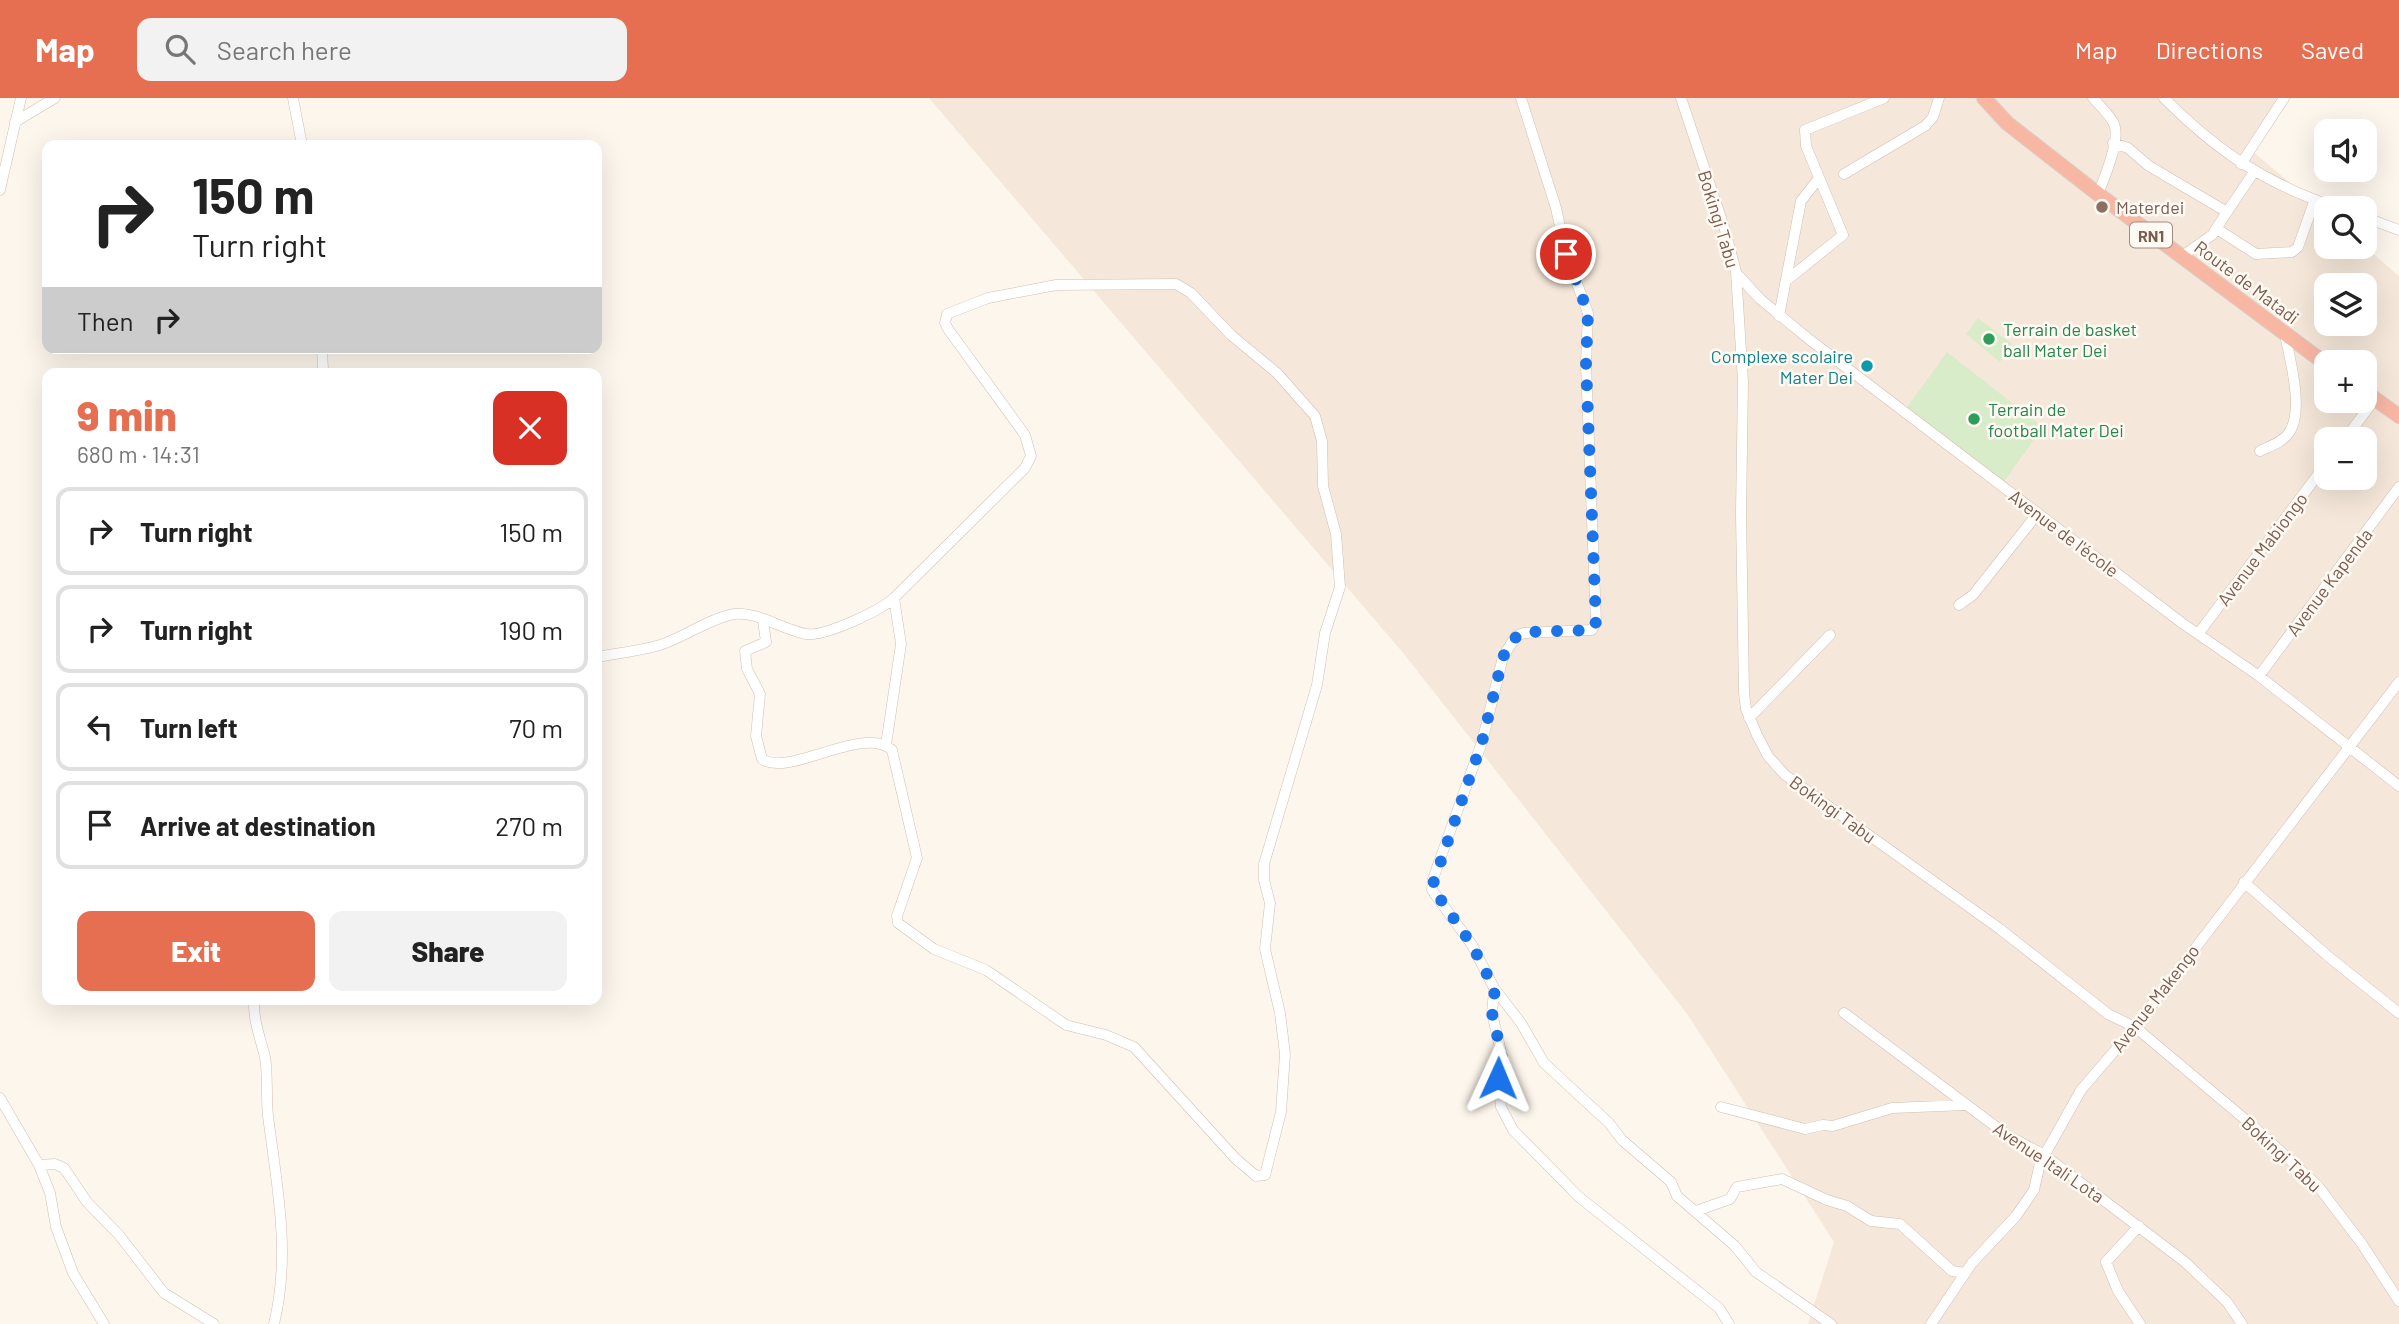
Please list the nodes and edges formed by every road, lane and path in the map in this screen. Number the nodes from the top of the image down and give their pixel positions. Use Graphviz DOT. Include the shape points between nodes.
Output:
graph roads {
  1 [pos="21,98"];
  2 [pos="55,98"];
  3 [pos="293,98"];
  4 [pos="1521,98"];
  5 [pos="1681,98"];
  6 [pos="1884,98"];
  7 [pos="1938,98"];
  8 [pos="1984,98"];
  9 [pos="2094,98"];
  10 [pos="2164,98"];
  11 [pos="2284,98"];
  12 [pos="15,122"];
  13 [pos="301,140"];
  14 [pos="2113,143"];
  15 [pos="2241,164"];
  16 [pos="2254,172"];
  17 [pos="1844,174"];
  18 [pos="1819,178"];
  19 [pos="0,190"];
  20 [pos="2098,194"];
  21 [pos="2314,202"];
  22 [pos="2227,212"];
  23 [pos="2377,222"];
  24 [pos="2217,229"];
  25 [pos="2399,230"];
  26 [pos="2181,257"];
  27 [pos="1736,272"];
  28 [pos="1787,280"];
  29 [pos="1779,316"];
  30 [pos="2285,335"];
  31 [pos="2314,355"];
  32 [pos="2377,400"];
  33 [pos="2399,416"];
  34 [pos="2260,451"];
  35 [pos="2314,480"];
  36 [pos="2399,487"];
  37 [pos="2038,513"];
  38 [pos="894,598"];
  39 [pos="1959,605"];
  40 [pos="764,620"];
  41 [pos="2198,634"];
  42 [pos="1830,635"];
  43 [pos="602,656"];
  44 [pos="2259,676"];
  45 [pos="2399,682"];
  46 [pos="1749,718"];
  47 [pos="886,745"];
  48 [pos="2349,746"];
  49 [pos="2399,786"];
  50 [pos="2244,883"];
  51 [pos="1494,988"];
  52 [pos="254,1005"];
  53 [pos="1844,1013"];
  54 [pos="2399,1013"];
  55 [pos="2135,1027"];
  56 [pos="0,1098"];
  57 [pos="1965,1105"];
  58 [pos="1721,1107"];
  59 [pos="2044,1155"];
  60 [pos="39,1166"];
  61 [pos="1696,1211"];
  62 [pos="2139,1226"];
  63 [pos="1965,1273"];
  64 [pos="2399,1301"];
  65 [pos="104,1324"];
  66 [pos="214,1324"];
  67 [pos="274,1324"];
  68 [pos="1729,1324"];
  69 [pos="1831,1324"];
  70 [pos="1931,1324"];
  71 [pos="2140,1324"];
  72 [pos="2242,1324"];
  1 -- 12 [label="street"];
  2 -- 12 [label="street"];
  3 -- 13 [label="street"];
  4 -- 51 [label="street" via="1588,313 1596,622 1592,630 1524,632 1512,640 1503,657 1482,742 1433,879 1433,892 1472,945"];
  5 -- 27 [label="street, Bokingi Tabu"];
  6 -- 18 [label="street" via="1805,130 1803,140"];
  7 -- 17 [label="street" via="1926,126"];
  8 -- 20 [label="highway, Route de Matadi / RN1" via="2007,122"];
  9 -- 14 [label="street" via="2114,124"];
  10 -- 15 [label="street"];
  11 -- 15 [label="street"];
  12 -- 19 [label="street"];
  14 -- 20 [label="street"];
  14 -- 22 [label="street" via="2129,148 2149,166"];
  15 -- 16 [label="street"];
  16 -- 21 [label="street"];
  16 -- 22 [label="street"];
  18 -- 28 [label="street" via="1801,201"];
  18 -- 28 [label="street" via="1843,238"];
  20 -- 26 [label="highway, Route de Matadi / RN1"];
  21 -- 24 [label="street" via="2292,252 2256,254"];
  22 -- 24 [label="street"];
  23 -- 25 [label="street"];
  24 -- 26 [label="street"];
  26 -- 30 [label="highway, Route de Matadi / RN1"];
  27 -- 29 [label="street, Avenue de l'école"];
  27 -- 46 [label="street, Bokingi Tabu" via="1743,381 1744,693"];
  28 -- 29 [label="street"];
  29 -- 37 [label="street, Avenue de l'école"];
  30 -- 31 [label="highway, Route de Matadi / RN1"];
  30 -- 34 [label="street" via="2296,394 2294,423 2283,439"];
  32 -- 33 [label="highway"];
  35 -- 41 [label="street, Avenue Mabiongo"];
  36 -- 44 [label="street, Avenue Kapenda"];
  37 -- 39 [label="street" via="1973,595"];
  37 -- 41 [label="street, Avenue de l'école"];
  38 -- 40 [label="street" via="880,610 816,634"];
  38 -- 47 [label="street" via="901,644"];
  38 -- 47 [label="street" via="1026,468 1031,456 1025,435 945,323 947,314 969,304 1056,285 1176,284 1277,373 1315,416 1341,576 1325,633 1317,688 1264,864 1270,903 1265,949 1285,1051 1281,1110 1265,1175 1256,1176 1238,1161 1132,1046 1066,1024 986,970 934,949 898,923 917,858 892,750"];
  40 -- 43 [label="street" via="741,614 724,616 662,644"];
  40 -- 47 [label="street" via="766,642 745,651 747,669 760,694 756,737 762,759 774,764 833,752 849,744"];
  41 -- 44 [label="street, Avenue de l'école"];
  42 -- 46 [label="street"];
  44 -- 48 [label="street, Avenue de l'école"];
  45 -- 48 [label="street, Avenue Makengo"];
  46 -- 55 [label="street, Bokingi Tabu" via="1775,766 1802,790 2000,929 2108,1014"];
  48 -- 49 [label="street, Avenue de l'école"];
  48 -- 50 [label="street, Avenue Makengo"];
  50 -- 54 [label="street"];
  50 -- 55 [label="street, Avenue Makengo"];
  51 -- 61 [label="street" via="1544,1063"];
  51 -- 68 [label="street" via="1492,1013 1502,1056 1498,1078 1501,1107 1513,1130 1579,1197 1719,1308"];
  52 -- 67 [label="street" via="265,1057 283,1247"];
  53 -- 57 [label="street, Avenue Itali Lota"];
  55 -- 59 [label="street, Avenue Makengo" via="2081,1090"];
  55 -- 64 [label="street, Bokingi Tabu" via="2310,1178"];
  56 -- 60 [label="street"];
  57 -- 58 [label="street" via="1895,1107 1833,1126 1805,1129"];
  57 -- 59 [label="street, Avenue Itali Lota"];
  59 -- 62 [label="street, Avenue Itali Lota"];
  59 -- 63 [label="street, Avenue Makengo" via="2034,1190"];
  60 -- 65 [label="street" via="74,1273"];
  60 -- 66 [label="street" via="53,1163 64,1168 164,1293"];
  61 -- 63 [label="street" via="1730,1199 1737,1187 1781,1178 1871,1222 1900,1224 1952,1271"];
  61 -- 69 [label="street" via="1756,1272"];
  62 -- 71 [label="street" via="2106,1262"];
  62 -- 72 [label="street, Avenue Itali Lota" via="2199,1273"];
  63 -- 70 [label="street, Avenue Makengo"];
}
